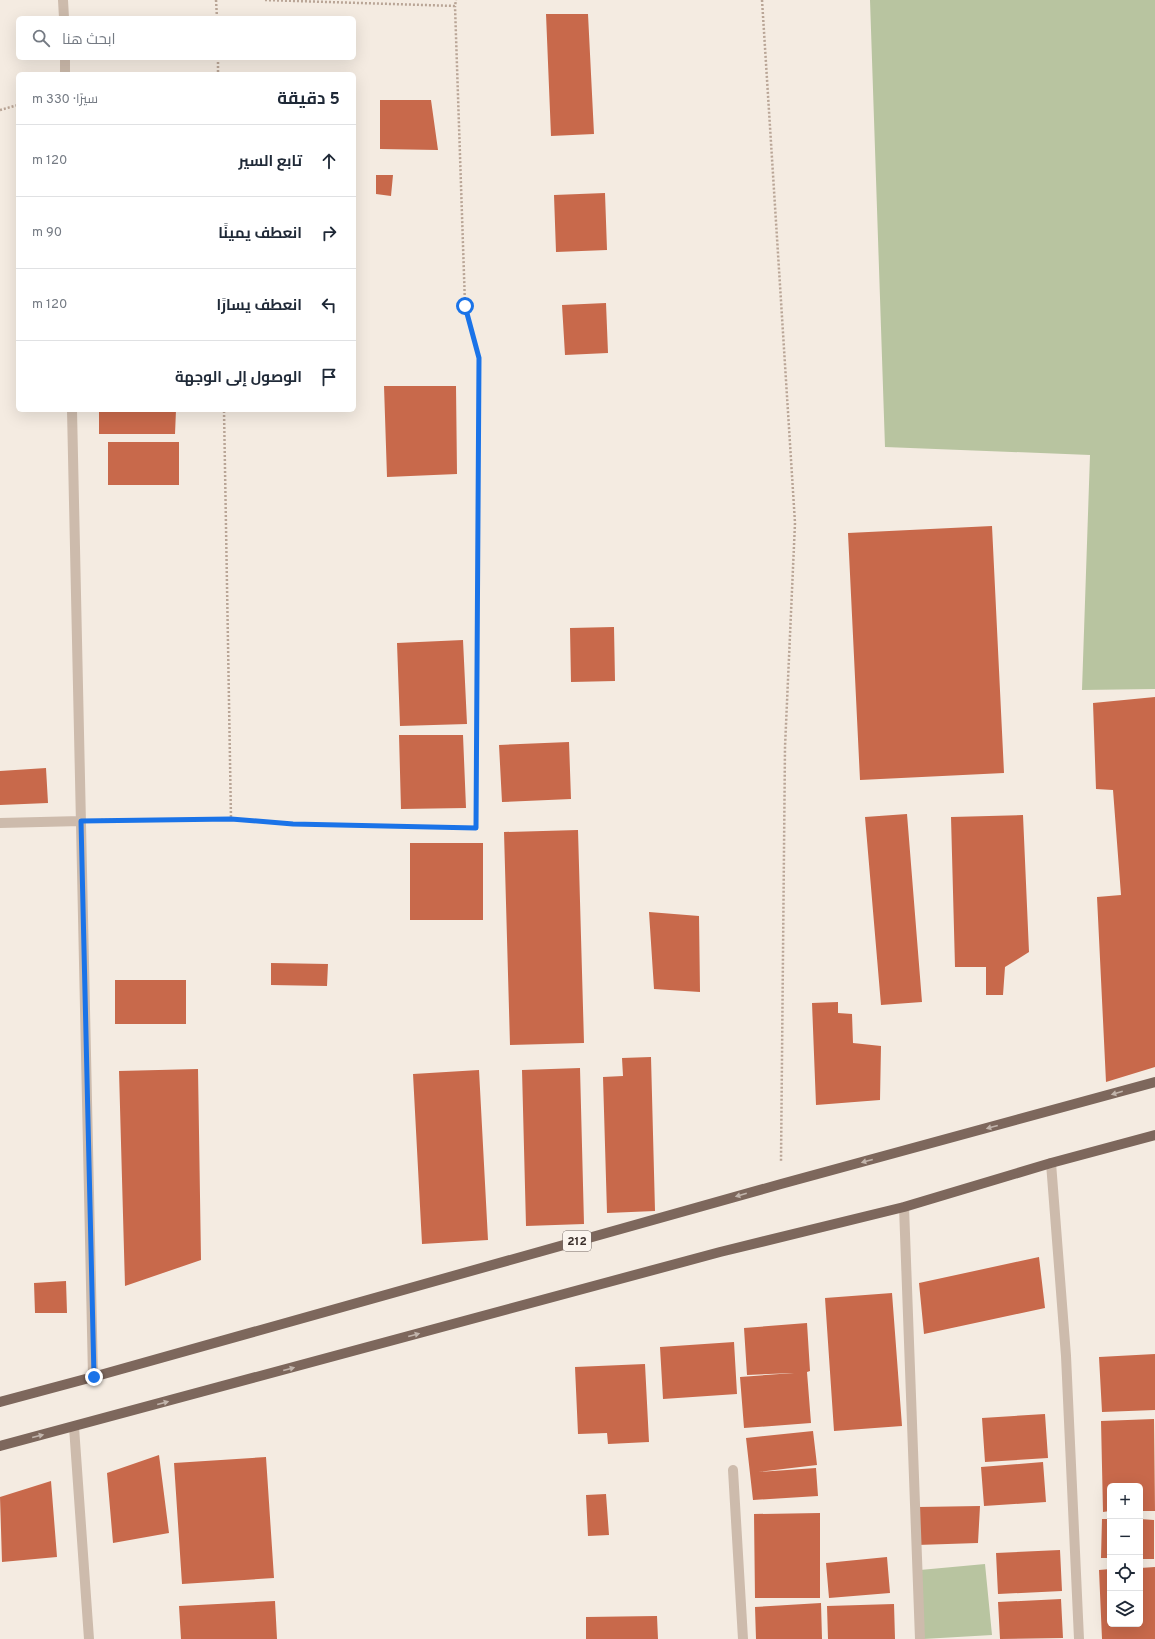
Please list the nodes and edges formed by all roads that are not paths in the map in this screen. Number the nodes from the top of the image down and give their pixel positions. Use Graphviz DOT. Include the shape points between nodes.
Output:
graph roads {
  1 [pos="63,0"];
  2 [pos="64,16"];
  3 [pos="65,60"];
  4 [pos="65,72"];
  5 [pos="72,412"];
  6 [pos="81,821"];
  7 [pos="0,823"];
  8 [pos="1155,1082"];
  9 [pos="1155,1134"];
  10 [pos="1051,1163"];
  11 [pos="904,1207"];
  12 [pos="94,1377"];
  13 [pos="0,1402"];
  14 [pos="74,1427"];
  15 [pos="0,1446"];
  16 [pos="733,1470"];
  17 [pos="89,1639"];
  18 [pos="742,1639"];
  19 [pos="920,1639"];
  20 [pos="1079,1639"];
  1 -- 2 [label="street"];
  3 -- 4 [label="street"];
  5 -- 6 [label="street"];
  6 -- 7 [label="street"];
  6 -- 12 [label="street"];
  8 -- 12 [label="main road, 212, one-way"];
  9 -- 10 [label="main road"];
  10 -- 11 [label="main road"];
  10 -- 20 [label="street" via="1066,1356"];
  14 -- 11 [label="main road, one-way" via="720,1252"];
  11 -- 19 [label="street"];
  12 -- 13 [label="main road, 212"];
  15 -- 14 [label="main road, one-way"];
  14 -- 17 [label="street"];
  16 -- 18 [label="street"];
}
